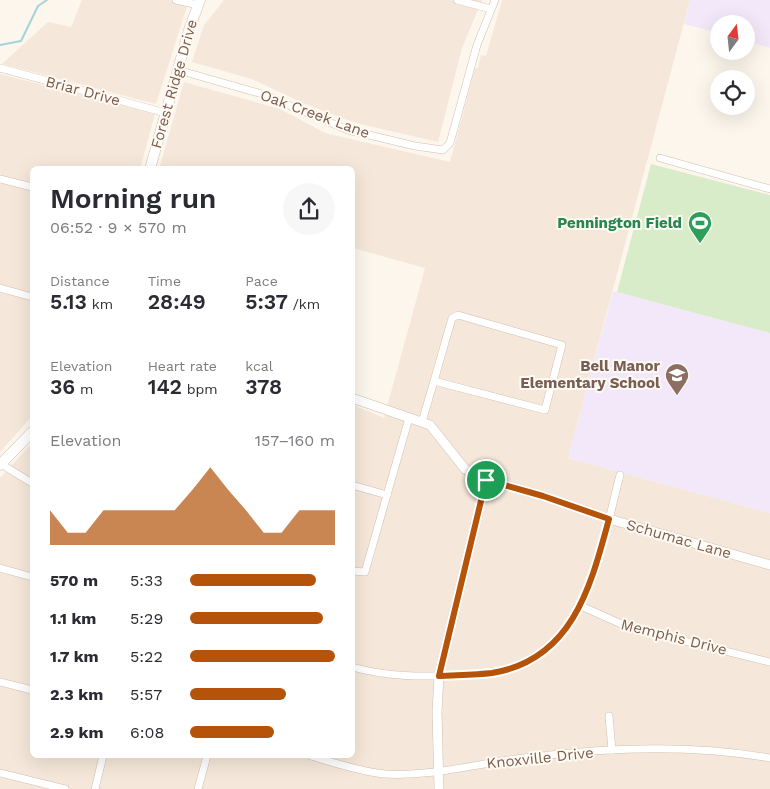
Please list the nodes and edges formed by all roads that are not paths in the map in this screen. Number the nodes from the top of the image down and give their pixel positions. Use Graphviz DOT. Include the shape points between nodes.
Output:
graph roads {
  1 [pos="176,0"];
  2 [pos="457,0"];
  3 [pos="495,0"];
  4 [pos="199,3"];
  5 [pos="491,9"];
  6 [pos="0,68"];
  7 [pos="178,70"];
  8 [pos="166,113"];
  9 [pos="660,158"];
  10 [pos="151,166"];
  11 [pos="0,179"];
  12 [pos="30,186"];
  13 [pos="770,189"];
  14 [pos="0,288"];
  15 [pos="30,296"];
  16 [pos="434,381"];
  17 [pos="355,399"];
  18 [pos="409,418"];
  19 [pos="422,422"];
  20 [pos="30,434"];
  21 [pos="0,465"];
  22 [pos="620,475"];
  23 [pos="486,480"];
  24 [pos="30,481"];
  25 [pos="355,486"];
  26 [pos="387,495"];
  27 [pos="609,519"];
  28 [pos="770,565"];
  29 [pos="0,568"];
  30 [pos="355,571"];
  31 [pos="30,576"];
  32 [pos="580,606"];
  33 [pos="770,662"];
  34 [pos="355,668"];
  35 [pos="439,676"];
  36 [pos="0,682"];
  37 [pos="30,690"];
  38 [pos="609,716"];
  39 [pos="612,750"];
  40 [pos="103,758"];
  41 [pos="206,758"];
  42 [pos="320,758"];
  43 [pos="770,758"];
  44 [pos="438,771"];
  45 [pos="0,773"];
  46 [pos="65,789"];
  47 [pos="95,789"];
  48 [pos="198,789"];
  49 [pos="439,789"];
  1 -- 4 [label="street"];
  2 -- 5 [label="street"];
  3 -- 5 [label="street, Oak Creek Lane"];
  4 -- 7 [label="main road, Forest Ridge Drive"];
  5 -- 7 [label="street, Oak Creek Lane" via="477,45 450,143 443,150 348,130 262,94"];
  6 -- 8 [label="street, Briar Drive"];
  7 -- 8 [label="main road, Forest Ridge Drive"];
  8 -- 10 [label="main road, Forest Ridge Drive"];
  9 -- 13 [label="street"];
  11 -- 12 [label="street"];
  14 -- 15 [label="street"];
  16 -- 16 [label="street" via="453,316 562,347 546,410"];
  16 -- 19 [label="street"];
  17 -- 18 [label="street, Schumac Lane"];
  18 -- 19 [label="street, Schumac Lane"];
  18 -- 26 [label="street"];
  19 -- 23 [label="street, Schumac Lane" via="435,429 465,469"];
  20 -- 21 [label="main road"];
  21 -- 24 [label="street"];
  22 -- 27 [label="street"];
  23 -- 27 [label="street, Schumac Lane"];
  23 -- 35 [label="street"];
  25 -- 26 [label="street"];
  26 -- 30 [label="street" via="365,572"];
  27 -- 28 [label="street, Schumac Lane"];
  27 -- 32 [label="street" via="594,575"];
  29 -- 31 [label="street"];
  32 -- 33 [label="street, Memphis Drive" via="628,627"];
  32 -- 35 [label="street" via="558,639 534,657 493,673"];
  34 -- 35 [label="street" via="386,675"];
  35 -- 44 [label="street"];
  36 -- 37 [label="street"];
  38 -- 39 [label="street"];
  39 -- 43 [label="street, Knoxville Drive" via="698,749"];
  39 -- 44 [label="street, Knoxville Drive" via="532,757"];
  40 -- 47 [label="street"];
  41 -- 48 [label="street"];
  42 -- 44 [label="street, Knoxville Drive" via="384,774"];
  44 -- 49 [label="street"];
  45 -- 46 [label="street"];
}
